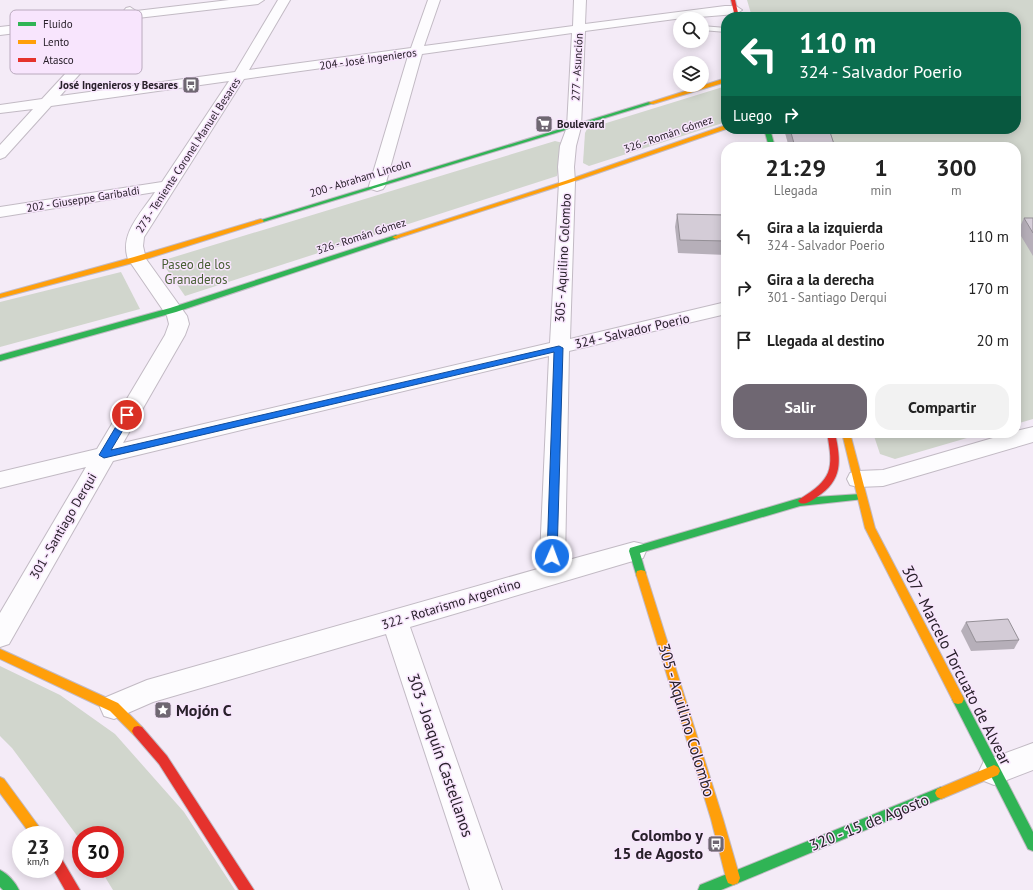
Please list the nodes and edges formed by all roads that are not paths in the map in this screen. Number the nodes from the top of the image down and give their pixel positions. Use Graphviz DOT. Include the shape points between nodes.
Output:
graph roads {
  1 [pos="140,0"];
  2 [pos="258,0"];
  3 [pos="284,0"];
  4 [pos="434,0"];
  5 [pos="580,0"];
  6 [pos="730,9"];
  7 [pos="131,10"];
  8 [pos="709,13"];
  9 [pos="142,14"];
  10 [pos="673,18"];
  11 [pos="579,29"];
  12 [pos="709,29"];
  13 [pos="10,30"];
  14 [pos="721,30"];
  15 [pos="0,31"];
  16 [pos="416,52"];
  17 [pos="73,74"];
  18 [pos="239,76"];
  19 [pos="721,82"];
  20 [pos="47,103"];
  21 [pos="0,109"];
  22 [pos="574,127"];
  23 [pos="721,129"];
  24 [pos="0,154"];
  25 [pos="568,182"];
  26 [pos="166,186"];
  27 [pos="377,186"];
  28 [pos="0,212"];
  29 [pos="137,259"];
  30 [pos="0,296"];
  31 [pos="721,309"];
  32 [pos="173,310"];
  33 [pos="559,348"];
  34 [pos="0,358"];
  35 [pos="1033,434"];
  36 [pos="831,438"];
  37 [pos="847,438"];
  38 [pos="1019,438"];
  39 [pos="1021,438"];
  40 [pos="104,455"];
  41 [pos="0,480"];
  42 [pos="860,488"];
  43 [pos="800,502"];
  44 [pos="634,551"];
  45 [pos="554,573"];
  46 [pos="395,621"];
  47 [pos="0,636"];
  48 [pos="0,654"];
  49 [pos="114,707"];
  50 [pos="1033,756"];
  51 [pos="994,771"];
  52 [pos="0,783"];
  53 [pos="32,826"];
  54 [pos="1033,845"];
  55 [pos="64,876"];
  56 [pos="0,877"];
  57 [pos="735,884"];
  58 [pos="12,890"];
  59 [pos="73,890"];
  60 [pos="247,890"];
  61 [pos="486,890"];
  62 [pos="705,890"];
  1 -- 7 [label="street"];
  2 -- 9 [label="street"];
  3 -- 18 [label="street, 273 - Teniente Coronel Manuel Besares"];
  4 -- 16 [label="street"];
  5 -- 11 [label="street, 277 - Asunción"];
  6 -- 8 [label="street, 204 - José Ingenieros"];
  10 -- 11 [label="street, 204 - José Ingenieros"];
  11 -- 16 [label="street, 204 - José Ingenieros"];
  11 -- 22 [label="street, 277 - Asunción"];
  12 -- 14 [label="lane"];
  13 -- 15 [label="street"];
  16 -- 18 [label="street, 204 - José Ingenieros"];
  16 -- 27 [label="street"];
  17 -- 20 [label="street"];
  18 -- 20 [label="street, 204 - José Ingenieros"];
  18 -- 26 [label="street, 273 - Teniente Coronel Manuel Besares"];
  19 -- 22 [label="main road, 200 - Abraham Lincoln"];
  20 -- 21 [label="street, 204 - José Ingenieros"];
  20 -- 24 [label="street"];
  22 -- 25 [label="street, 277 - Asunción" via="568,146"];
  22 -- 27 [label="main road, 200 - Abraham Lincoln"];
  23 -- 25 [label="main road, 326 - Román Gómez"];
  25 -- 32 [label="main road, 326 - Román Gómez"];
  25 -- 33 [label="street, 305 - Aquilino Colombo"];
  26 -- 28 [label="street, 202 - Giuseppe Garibaldi"];
  26 -- 29 [label="street, 273 - Teniente Coronel Manuel Besares" via="133,242"];
  27 -- 29 [label="main road, 200 - Abraham Lincoln"];
  29 -- 30 [label="main road, 200 - Abraham Lincoln"];
  29 -- 32 [label="street, 273 - Teniente Coronel Manuel Besares"];
  31 -- 33 [label="street, 324 - Salvador Poerio"];
  32 -- 34 [label="main road, 326 - Román Gómez"];
  32 -- 40 [label="street, 301 - Santiago Derqui" via="179,324 174,335"];
  33 -- 40 [label="street, 324 - Salvador Poerio"];
  33 -- 45 [label="street, 305 - Aquilino Colombo" via="552,556"];
  35 -- 39 [label="street, 322 - Rotarismo Argentino"];
  36 -- 43 [label="main road" via="837,461 834,478 826,488"];
  37 -- 42 [label="main road, 307 - Marcelo Torcuato de Alvear"];
  38 -- 42 [label="street, 322 - Rotarismo Argentino" via="883,478"];
  40 -- 41 [label="street, 324 - Salvador Poerio"];
  40 -- 47 [label="street, 301 - Santiago Derqui"];
  42 -- 43 [label="main road, 322 - Rotarismo Argentino"];
  42 -- 51 [label="main road, 307 - Marcelo Torcuato de Alvear" via="870,528"];
  43 -- 44 [label="main road, 322 - Rotarismo Argentino"];
  44 -- 45 [label="street, 322 - Rotarismo Argentino"];
  44 -- 57 [label="main road, 305 - Aquilino Colombo" via="718,819"];
  45 -- 46 [label="street, 322 - Rotarismo Argentino"];
  46 -- 49 [label="street, 322 - Rotarismo Argentino" via="147,692"];
  46 -- 61 [label="street, 303 - Joaquín Castellanos"];
  48 -- 49 [label="main road"];
  49 -- 60 [label="main road" via="146,738 163,760"];
  50 -- 51 [label="street, 320 - 15 de Agosto"];
  51 -- 54 [label="main road, 307 - Marcelo Torcuato de Alvear"];
  51 -- 57 [label="main road, 320 - 15 de Agosto"];
  52 -- 53 [label="main road"];
  55 -- 59 [label="main road"];
  56 -- 58 [label="main road"];
  57 -- 62 [label="main road, 320 - 15 de Agosto"];
}
